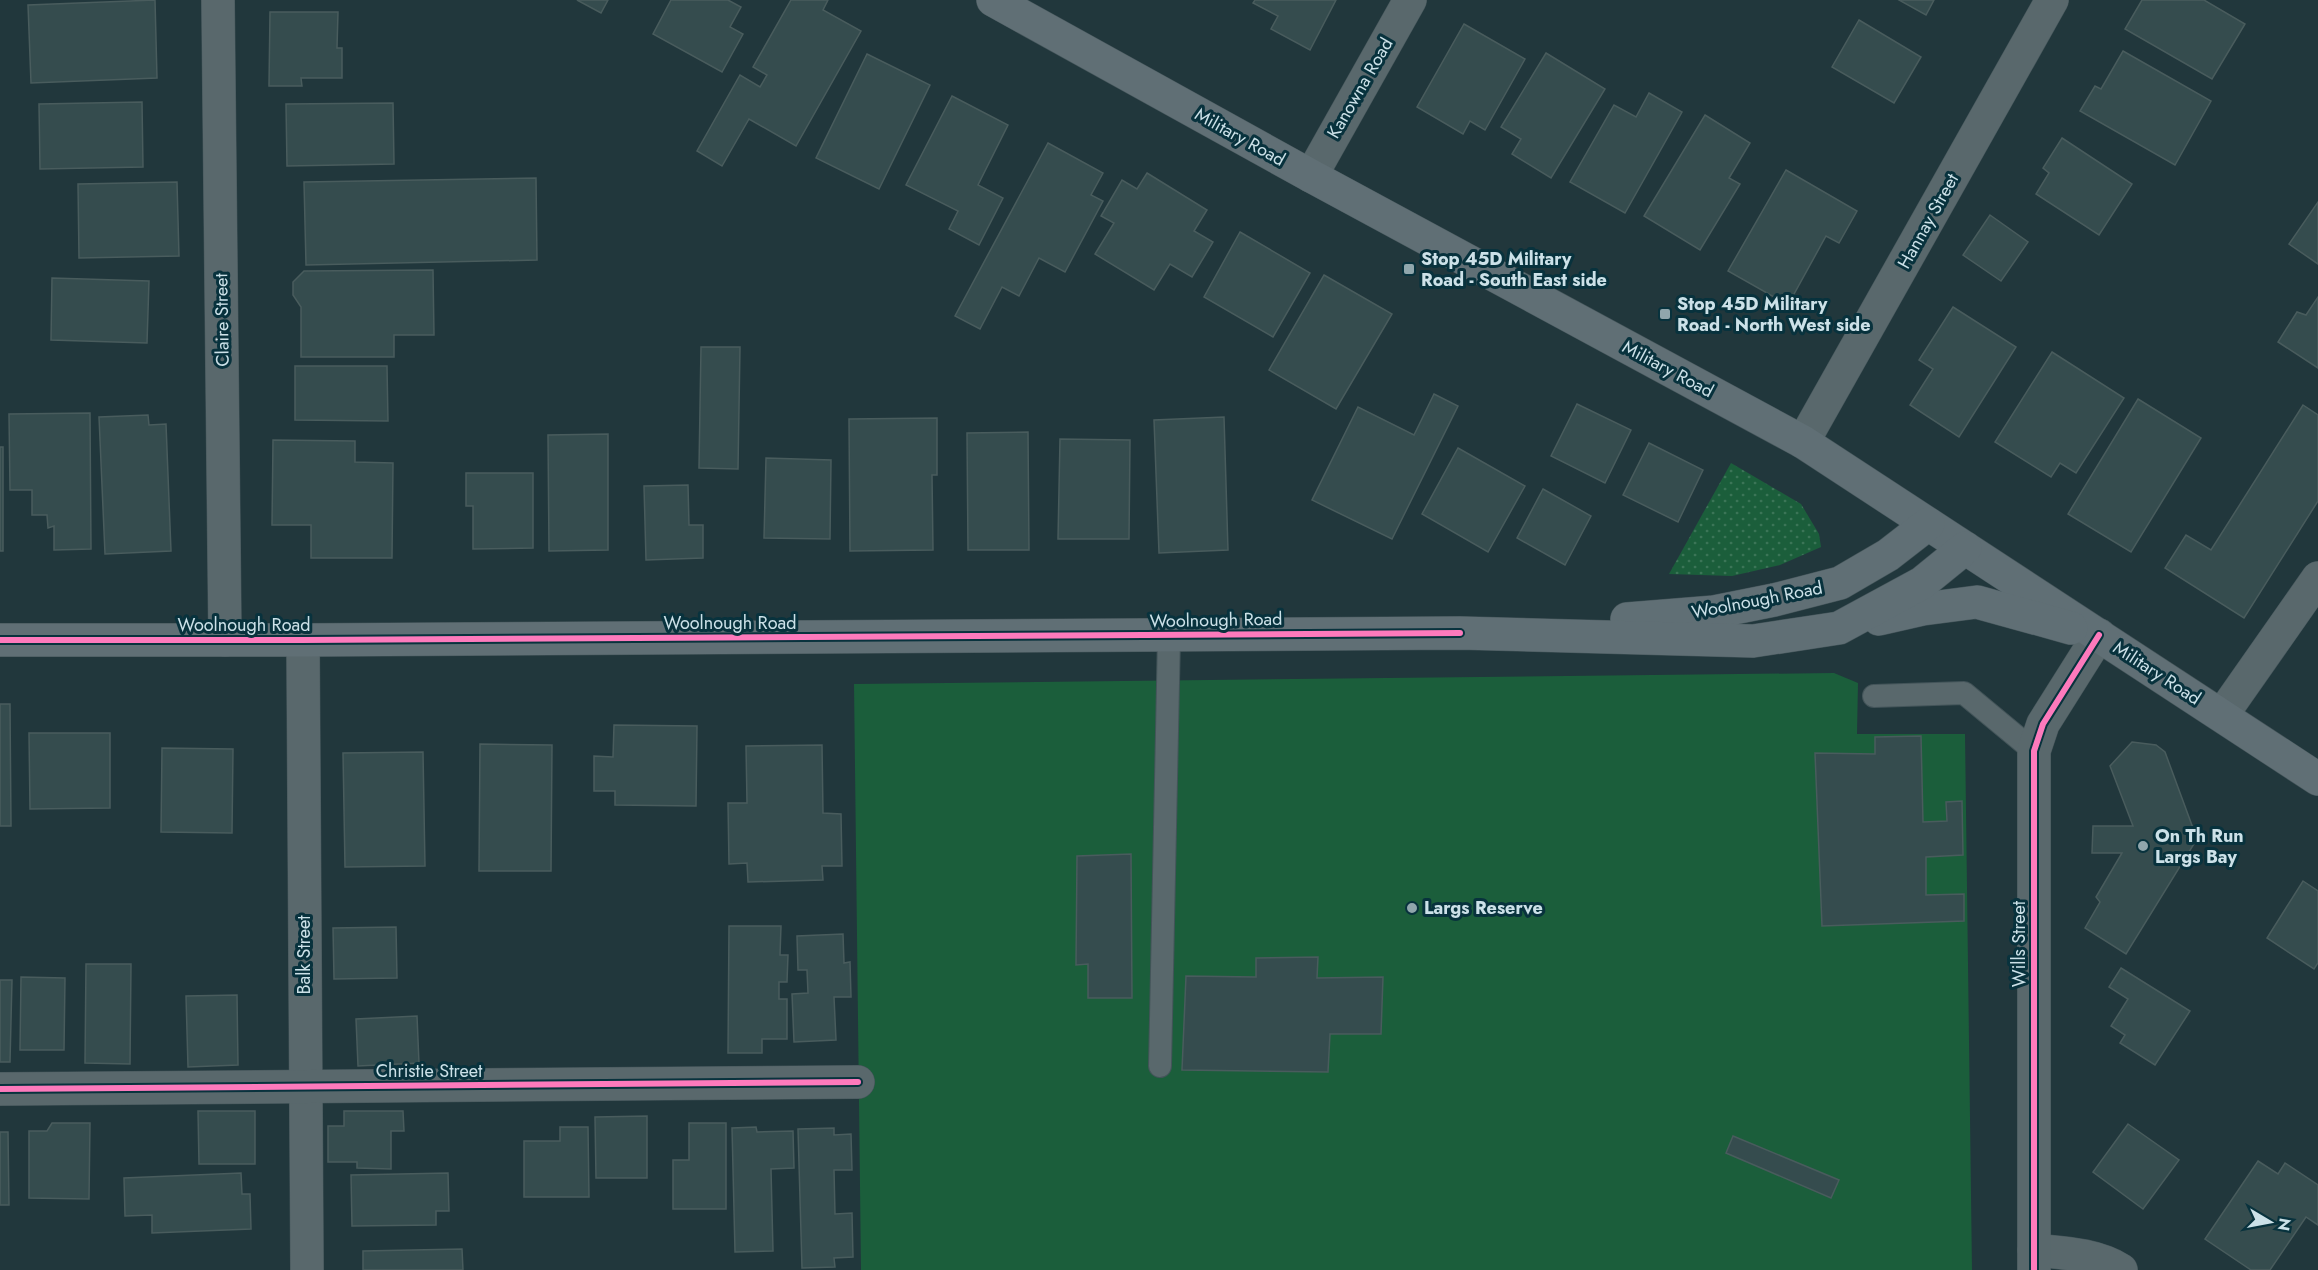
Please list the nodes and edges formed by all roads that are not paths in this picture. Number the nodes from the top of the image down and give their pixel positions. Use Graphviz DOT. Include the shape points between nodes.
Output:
graph roads {
  1 [pos="218,0"];
  2 [pos="993,0"];
  3 [pos="1410,0"];
  4 [pos="2052,0"];
  5 [pos="1311,176"];
  6 [pos="1803,442"];
  7 [pos="1928,524"];
  8 [pos="1965,548"];
  9 [pos="2318,578"];
  10 [pos="1839,628"];
  11 [pos="1461,633"];
  12 [pos="2099,635"];
  13 [pos="1169,636"];
  14 [pos="0,640"];
  15 [pos="225,640"];
  16 [pos="303,640"];
  17 [pos="1874,696"];
  18 [pos="2222,715"];
  19 [pos="2034,751"];
  20 [pos="2318,778"];
  21 [pos="1160,1066"];
  22 [pos="858,1082"];
  23 [pos="305,1087"];
  24 [pos="0,1089"];
  25 [pos="2034,1260"];
  26 [pos="307,1270"];
  27 [pos="2121,1270"];
  1 -- 15 [label="street, Claire Street"];
  2 -- 5 [label="street, Military Road"];
  3 -- 5 [label="street, Kanowna Road"];
  4 -- 6 [label="street, Hannay Street"];
  5 -- 6 [label="street, Military Road"];
  6 -- 7 [label="street, Military Road"];
  7 -- 8 [label="street, Military Road"];
  7 -- 11 [label="street, Woolnough Road" via="1888,555 1840,583 1774,600 1714,612"];
  8 -- 10 [label="street, Woolnough Road" via="1922,583"];
  8 -- 12 [label="street, Military Road"];
  9 -- 18 [label="street"];
  10 -- 11 [label="street, Woolnough Road" via="1753,641"];
  10 -- 12 [label="street" via="1923,609 1977,602"];
  11 -- 13 [label="street, Woolnough Road"];
  12 -- 18 [label="street, Military Road"];
  12 -- 19 [label="street, Wills Street" via="2043,724"];
  13 -- 16 [label="street, Woolnough Road"];
  13 -- 21 [label="lane"];
  14 -- 15 [label="street, Woolnough Road"];
  15 -- 16 [label="street, Woolnough Road"];
  16 -- 23 [label="street, Balk Street"];
  17 -- 19 [label="lane" via="1964,693"];
  18 -- 20 [label="street, Military Road"];
  19 -- 25 [label="street, Wills Street"];
  22 -- 23 [label="street, Christie Street"];
  23 -- 24 [label="street, Christie Street"];
  23 -- 26 [label="street, Balk Street"];
  25 -- 27 [label="street" via="2072,1254 2110,1263"];
}
